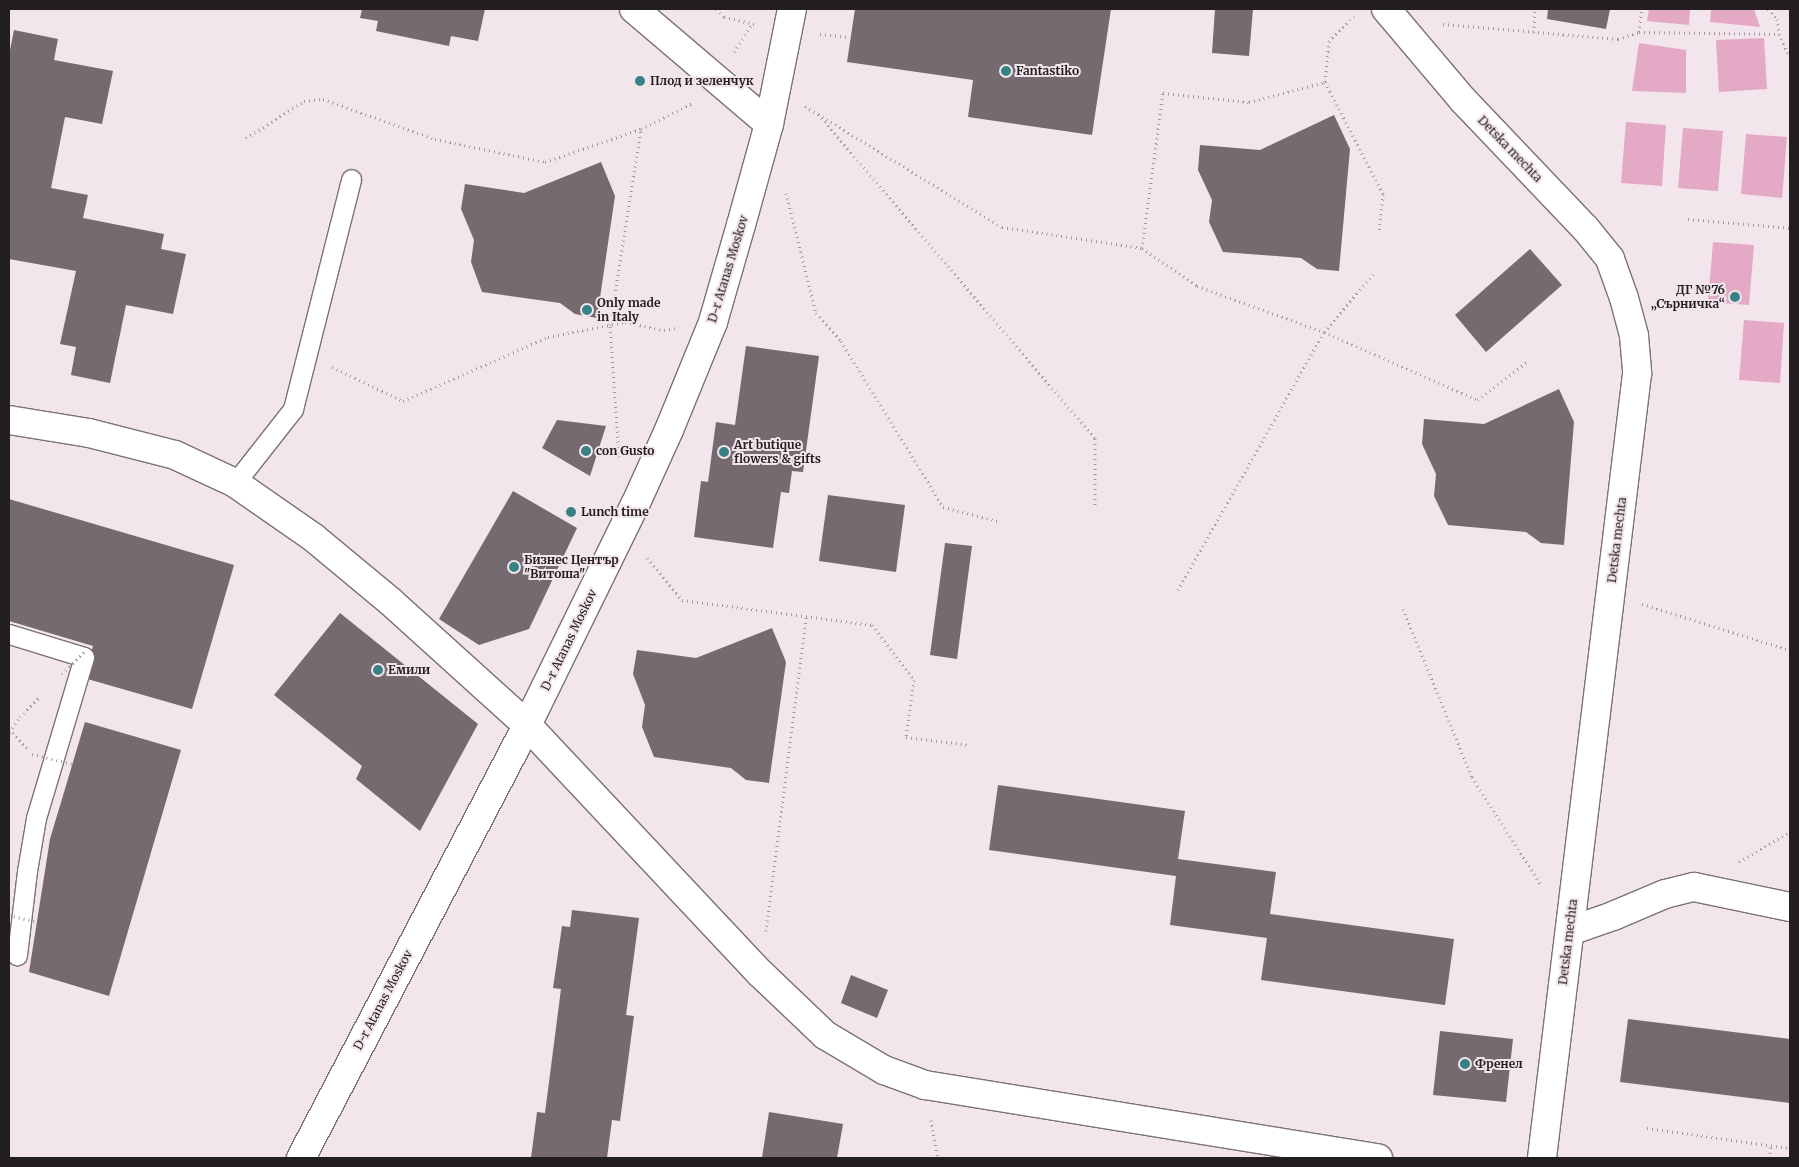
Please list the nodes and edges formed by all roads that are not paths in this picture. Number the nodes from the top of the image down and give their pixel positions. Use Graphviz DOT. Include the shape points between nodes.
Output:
graph roads {
  1 [pos="634,9"];
  2 [pos="792,9"];
  3 [pos="1392,16"];
  4 [pos="769,124"];
  5 [pos="350,179"];
  6 [pos="9,420"];
  7 [pos="235,482"];
  8 [pos="9,634"];
  9 [pos="527,725"];
  10 [pos="1790,908"];
  11 [pos="1570,931"];
  12 [pos="17,955"];
  13 [pos="301,1158"];
  14 [pos="1378,1158"];
  15 [pos="1542,1158"];
  1 -- 4 [label="street"];
  2 -- 4 [label="street, D-r Atanas Moskov"];
  3 -- 11 [label="street, Detska mechta" via="1463,100 1586,229 1610,259 1634,336 1637,374"];
  4 -- 9 [label="street, D-r Atanas Moskov" via="713,322 669,430"];
  5 -- 7 [label="lane" via="293,409"];
  6 -- 7 [label="street" via="89,433 175,455"];
  7 -- 9 [label="street" via="314,538"];
  8 -- 12 [label="lane" via="84,657 36,818"];
  9 -- 13 [label="street, D-r Atanas Moskov"];
  9 -- 14 [label="street" via="760,973 825,1035 884,1070 925,1085"];
  10 -- 11 [label="street" via="1694,887 1665,894"];
  11 -- 15 [label="street, Detska mechta"];
}
